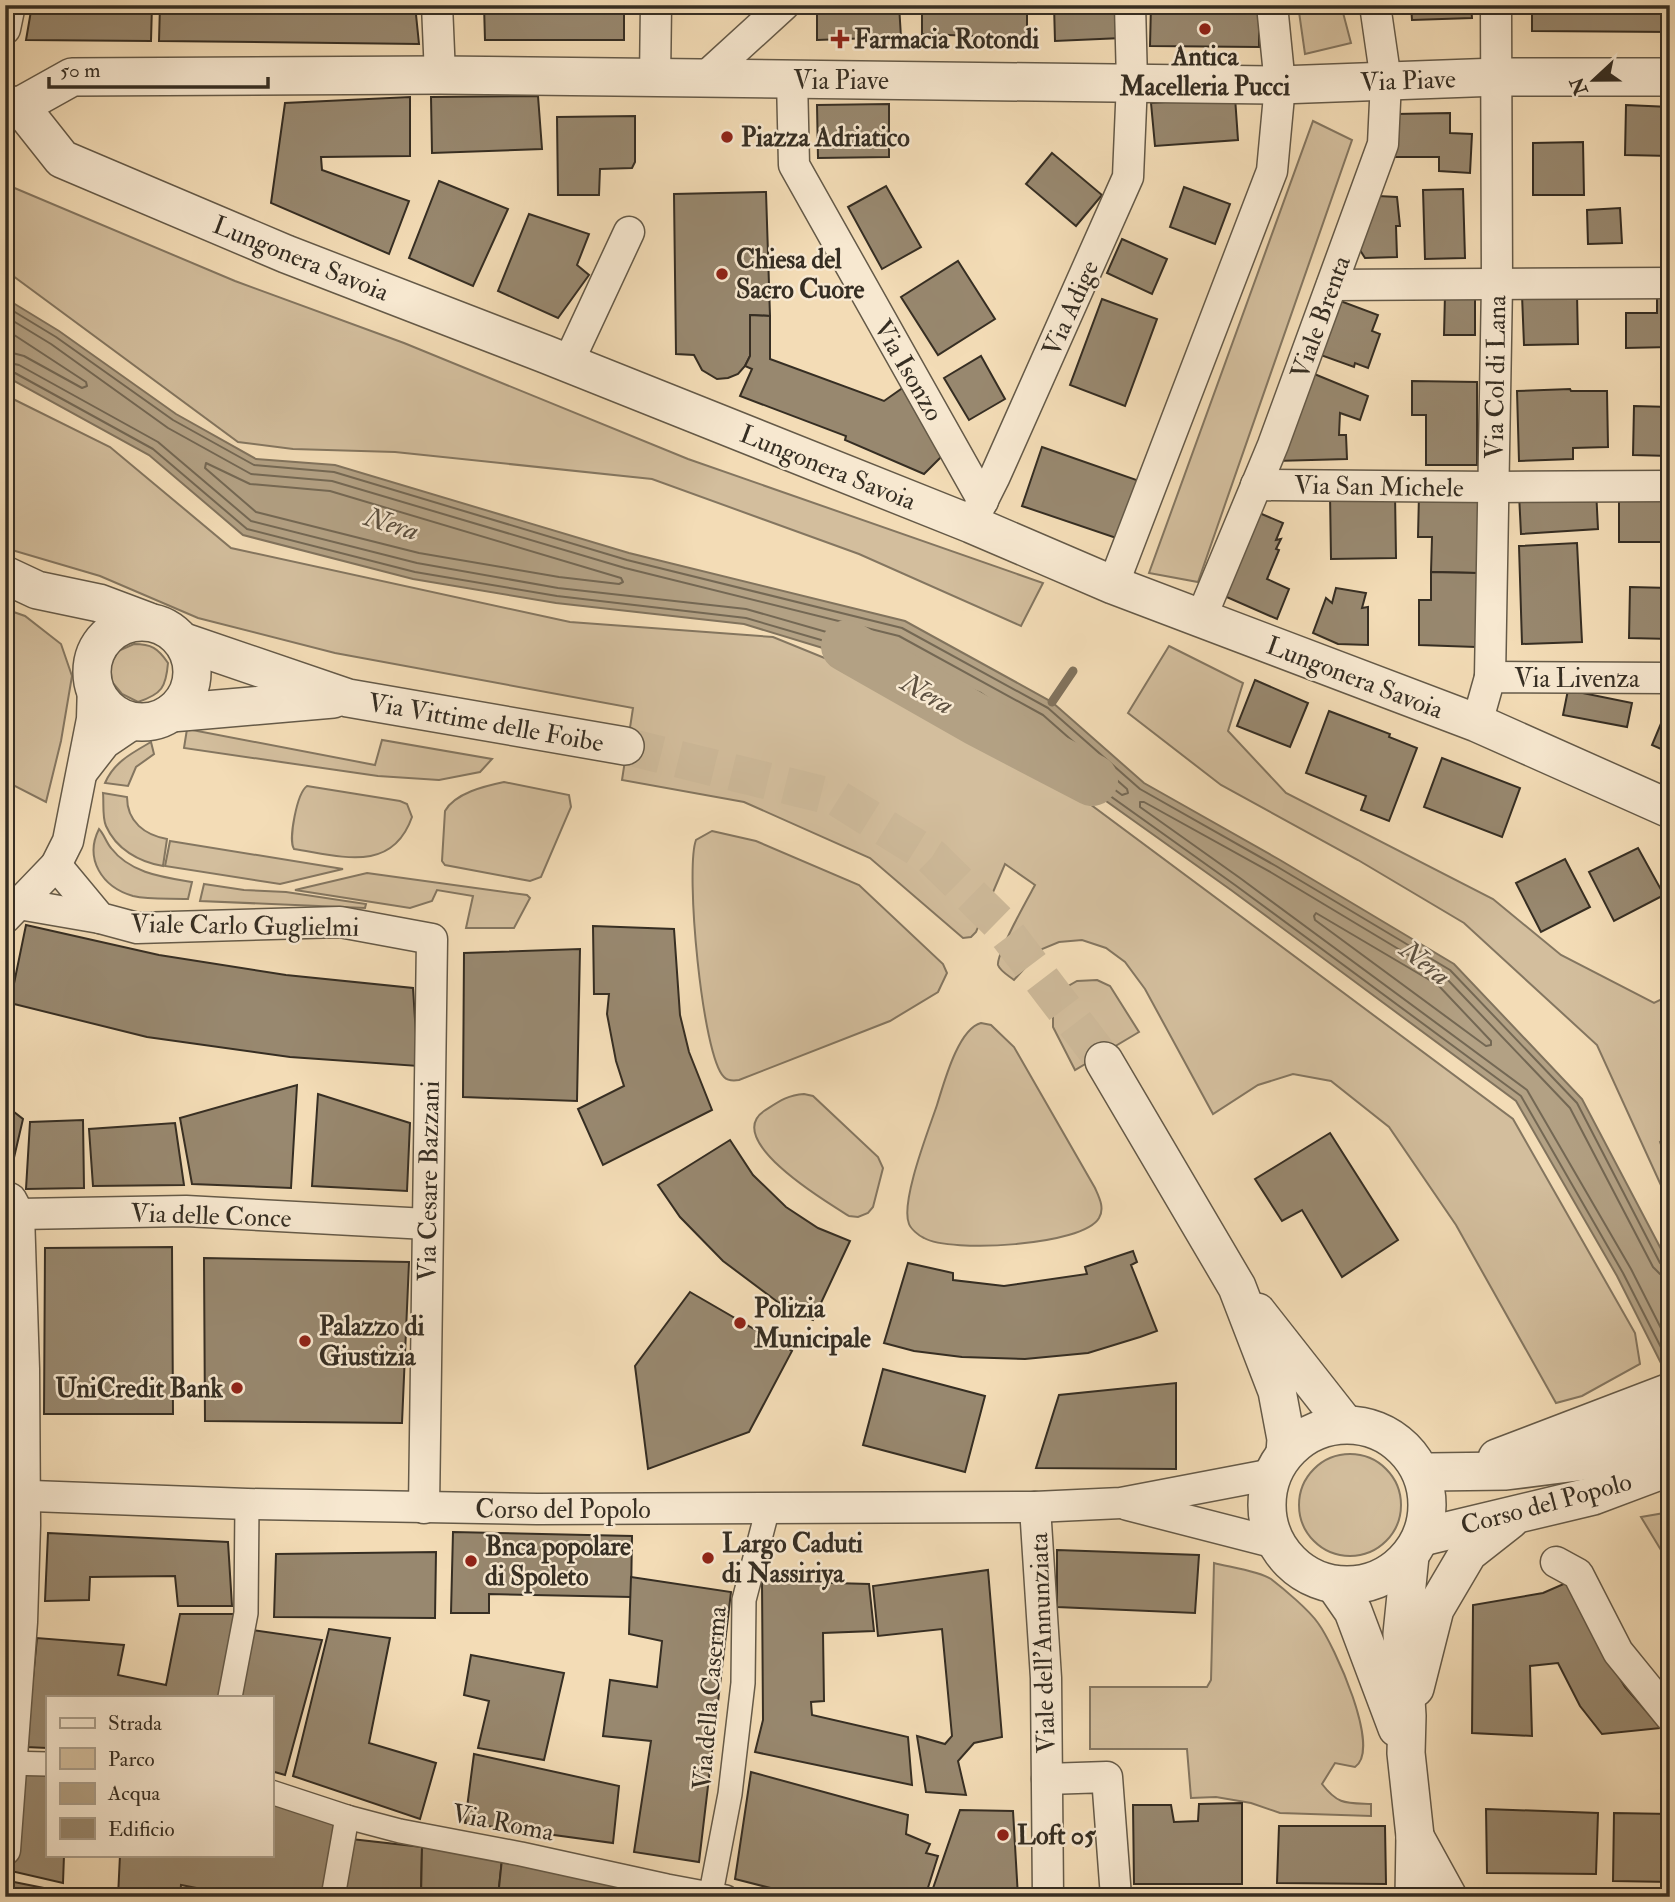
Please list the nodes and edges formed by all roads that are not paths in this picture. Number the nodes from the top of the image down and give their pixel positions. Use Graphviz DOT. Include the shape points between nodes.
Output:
graph roads {
  1 [pos="10,5"];
  2 [pos="437,5"];
  3 [pos="656,5"];
  4 [pos="784,5"];
  5 [pos="1130,5"];
  6 [pos="1272,5"];
  7 [pos="1376,5"];
  8 [pos="1496,5"];
  9 [pos="5,29"];
  10 [pos="440,75"];
  11 [pos="1498,77"];
  12 [pos="1670,77"];
  13 [pos="655,79"];
  14 [pos="703,79"];
  15 [pos="792,79"];
  16 [pos="1386,81"];
  17 [pos="1132,82"];
  18 [pos="1280,85"];
  19 [pos="13,105"];
  20 [pos="629,232"];
  21 [pos="1670,283"];
  22 [pos="1497,284"];
  23 [pos="1332,285"];
  24 [pos="568,363"];
  25 [pos="1256,485"];
  26 [pos="1670,486"];
  27 [pos="1493,487"];
  28 [pos="977,512"];
  29 [pos="21,583"];
  30 [pos="1113,585"];
  31 [pos="1201,618"];
  32 [pos="147,621"];
  33 [pos="184,642"];
  34 [pos="92,674"];
  35 [pos="1490,677"];
  36 [pos="1670,678"];
  37 [pos="348,698"];
  38 [pos="171,713"];
  39 [pos="136,722"];
  40 [pos="1477,723"];
  41 [pos="625,746"];
  42 [pos="79,776"];
  43 [pos="1670,809"];
  44 [pos="57,865"];
  45 [pos="12,911"];
  46 [pos="100,918"];
  47 [pos="432,939"];
  48 [pos="1104,1061"];
  49 [pos="12,1205"];
  50 [pos="427,1224"];
  51 [pos="1237,1287"];
  52 [pos="1670,1392"];
  53 [pos="1345,1424"];
  54 [pos="1670,1429"];
  55 [pos="1579,1444"];
  56 [pos="1279,1464"];
  57 [pos="1670,1467"];
  58 [pos="1422,1474"];
  59 [pos="15,1496"];
  60 [pos="1121,1503"];
  61 [pos="247,1504"];
  62 [pos="1035,1507"];
  63 [pos="425,1508"];
  64 [pos="768,1508"];
  65 [pos="1518,1514"];
  66 [pos="1474,1523"];
  67 [pos="1276,1543"];
  68 [pos="1416,1546"];
  69 [pos="1556,1562"];
  70 [pos="1335,1585"];
  71 [pos="230,1696"];
  72 [pos="1407,1716"];
  73 [pos="1670,1716"];
  74 [pos="1406,1754"];
  75 [pos="9,1763"];
  76 [pos="46,1764"];
  77 [pos="1047,1779"];
  78 [pos="273,1793"];
  79 [pos="347,1817"];
  80 [pos="5,1850"];
  81 [pos="718,1895"];
  82 [pos="1436,1895"];
  83 [pos="333,1897"];
  84 [pos="1048,1897"];
  85 [pos="1116,1897"];
  1 -- 9 [label="street"];
  2 -- 10 [label="street"];
  3 -- 13 [label="street"];
  4 -- 14 [label="street"];
  5 -- 17 [label="street, Via Adige"];
  6 -- 18 [label="street"];
  7 -- 16 [label="street, Viale Brenta"];
  8 -- 11 [label="street, Via Col di Lana"];
  10 -- 13 [label="street, Via Piave"];
  10 -- 19 [label="street, Via Piave" via="72,77"];
  11 -- 12 [label="street, Via Piave"];
  11 -- 16 [label="street, Via Piave"];
  11 -- 22 [label="street, Via Col di Lana"];
  13 -- 14 [label="street, Via Piave"];
  14 -- 15 [label="street, Via Piave"];
  15 -- 17 [label="street, Via Piave"];
  15 -- 28 [label="street, Via Isonzo" via="794,164"];
  16 -- 18 [label="street, Via Piave"];
  16 -- 23 [label="street, Viale Brenta" via="1383,144"];
  17 -- 18 [label="street, Via Piave"];
  17 -- 28 [label="street, Via Adige" via="1128,177"];
  18 -- 30 [label="street" via="1272,171"];
  19 -- 24 [label="street, Lungonera Savoia" via="62,159 286,254"];
  20 -- 24 [label="street"];
  21 -- 22 [label="street"];
  22 -- 23 [label="street"];
  22 -- 27 [label="street, Via Col di Lana"];
  23 -- 25 [label="street, Viale Brenta"];
  24 -- 28 [label="street, Lungonera Savoia"];
  25 -- 27 [label="street, Via San Michele"];
  25 -- 31 [label="street, Viale Brenta"];
  26 -- 27 [label="street, Via San Michele"];
  27 -- 35 [label="street, Via Col di Lana"];
  28 -- 30 [label="street, Lungonera Savoia"];
  29 -- 32 [label="street"];
  29 -- 34 [label="street" via="76,626"];
  30 -- 31 [label="street, Lungonera Savoia"];
  31 -- 40 [label="street, Lungonera Savoia"];
  32 -- 33 [label="street" via="174,632"];
  32 -- 34 [label="street" via="111,632 96,649"];
  33 -- 37 [label="street, Via Vittime delle Foibe"];
  33 -- 38 [label="street" via="191,657 191,680 183,702"];
  34 -- 39 [label="street" via="108,710"];
  34 -- 42 [label="street" via="92,719"];
  35 -- 36 [label="street, Via Livenza"];
  35 -- 40 [label="street, Via Livenza"];
  37 -- 38 [label="street, Via Vittime delle Foibe"];
  37 -- 41 [label="street, Via Vittime delle Foibe"];
  38 -- 39 [label="street"];
  39 -- 42 [label="street" via="104,743"];
  40 -- 43 [label="street, Lungonera Savoia"];
  42 -- 44 [label="street" via="68,841"];
  44 -- 45 [label="street"];
  44 -- 46 [label="street, Viale Carlo Guglielmi"];
  45 -- 46 [label="street, Viale Carlo Guglielmi"];
  46 -- 47 [label="street, Viale Carlo Guglielmi" via="137,928 340,922"];
  47 -- 50 [label="street, Via Cesare Bazzani"];
  48 -- 51 [label="street"];
  49 -- 50 [label="street, Via delle Conce"];
  49 -- 59 [label="street"];
  50 -- 63 [label="street, Via Cesare Bazzani"];
  51 -- 53 [label="street"];
  51 -- 56 [label="street" via="1277,1391 1286,1439"];
  52 -- 55 [label="street, Corso del Popolo"];
  53 -- 56 [label="street" via="1302,1438"];
  53 -- 58 [label="street" via="1377,1430 1395,1441"];
  54 -- 55 [label="street, Corso del Popolo"];
  55 -- 58 [label="street, Corso del Popolo" via="1506,1471"];
  55 -- 66 [label="street"];
  56 -- 60 [label="street, Corso del Popolo"];
  56 -- 67 [label="street" via="1267,1497"];
  57 -- 65 [label="street, Corso del Popolo" via="1593,1496"];
  58 -- 68 [label="street" via="1428,1516"];
  59 -- 61 [label="street, Corso del Popolo"];
  59 -- 75 [label="street" via="22,1622"];
  60 -- 62 [label="street, Corso del Popolo"];
  60 -- 67 [label="street, Corso del Popolo"];
  61 -- 63 [label="street, Corso del Popolo"];
  61 -- 71 [label="street" via="246,1613"];
  62 -- 64 [label="street, Corso del Popolo"];
  62 -- 77 [label="street, Viale dell'Annunziata"];
  63 -- 64 [label="street, Corso del Popolo"];
  64 -- 81 [label="street, Via della Caserma" via="744,1600 743,1683"];
  65 -- 66 [label="street, Corso del Popolo"];
  65 -- 72 [label="street" via="1468,1553 1435,1609"];
  66 -- 68 [label="street, Corso del Popolo"];
  67 -- 70 [label="street" via="1291,1563 1311,1578"];
  68 -- 70 [label="street" via="1395,1571 1377,1581"];
  68 -- 72 [label="street" via="1402,1634"];
  69 -- 73 [label="street" via="1578,1574 1618,1652"];
  70 -- 74 [label="street" via="1353,1611"];
  72 -- 74 [label="street"];
  74 -- 82 [label="street" via="1415,1836"];
  75 -- 76 [label="street"];
  75 -- 80 [label="street"];
  77 -- 84 [label="street, Viale dell'Annunziata"];
  77 -- 85 [label="street, Viale dell'Annunziata" via="1107,1777"];
  78 -- 79 [label="street, Via Roma"];
  79 -- 81 [label="street, Via Roma"];
  79 -- 83 [label="street"];
}
